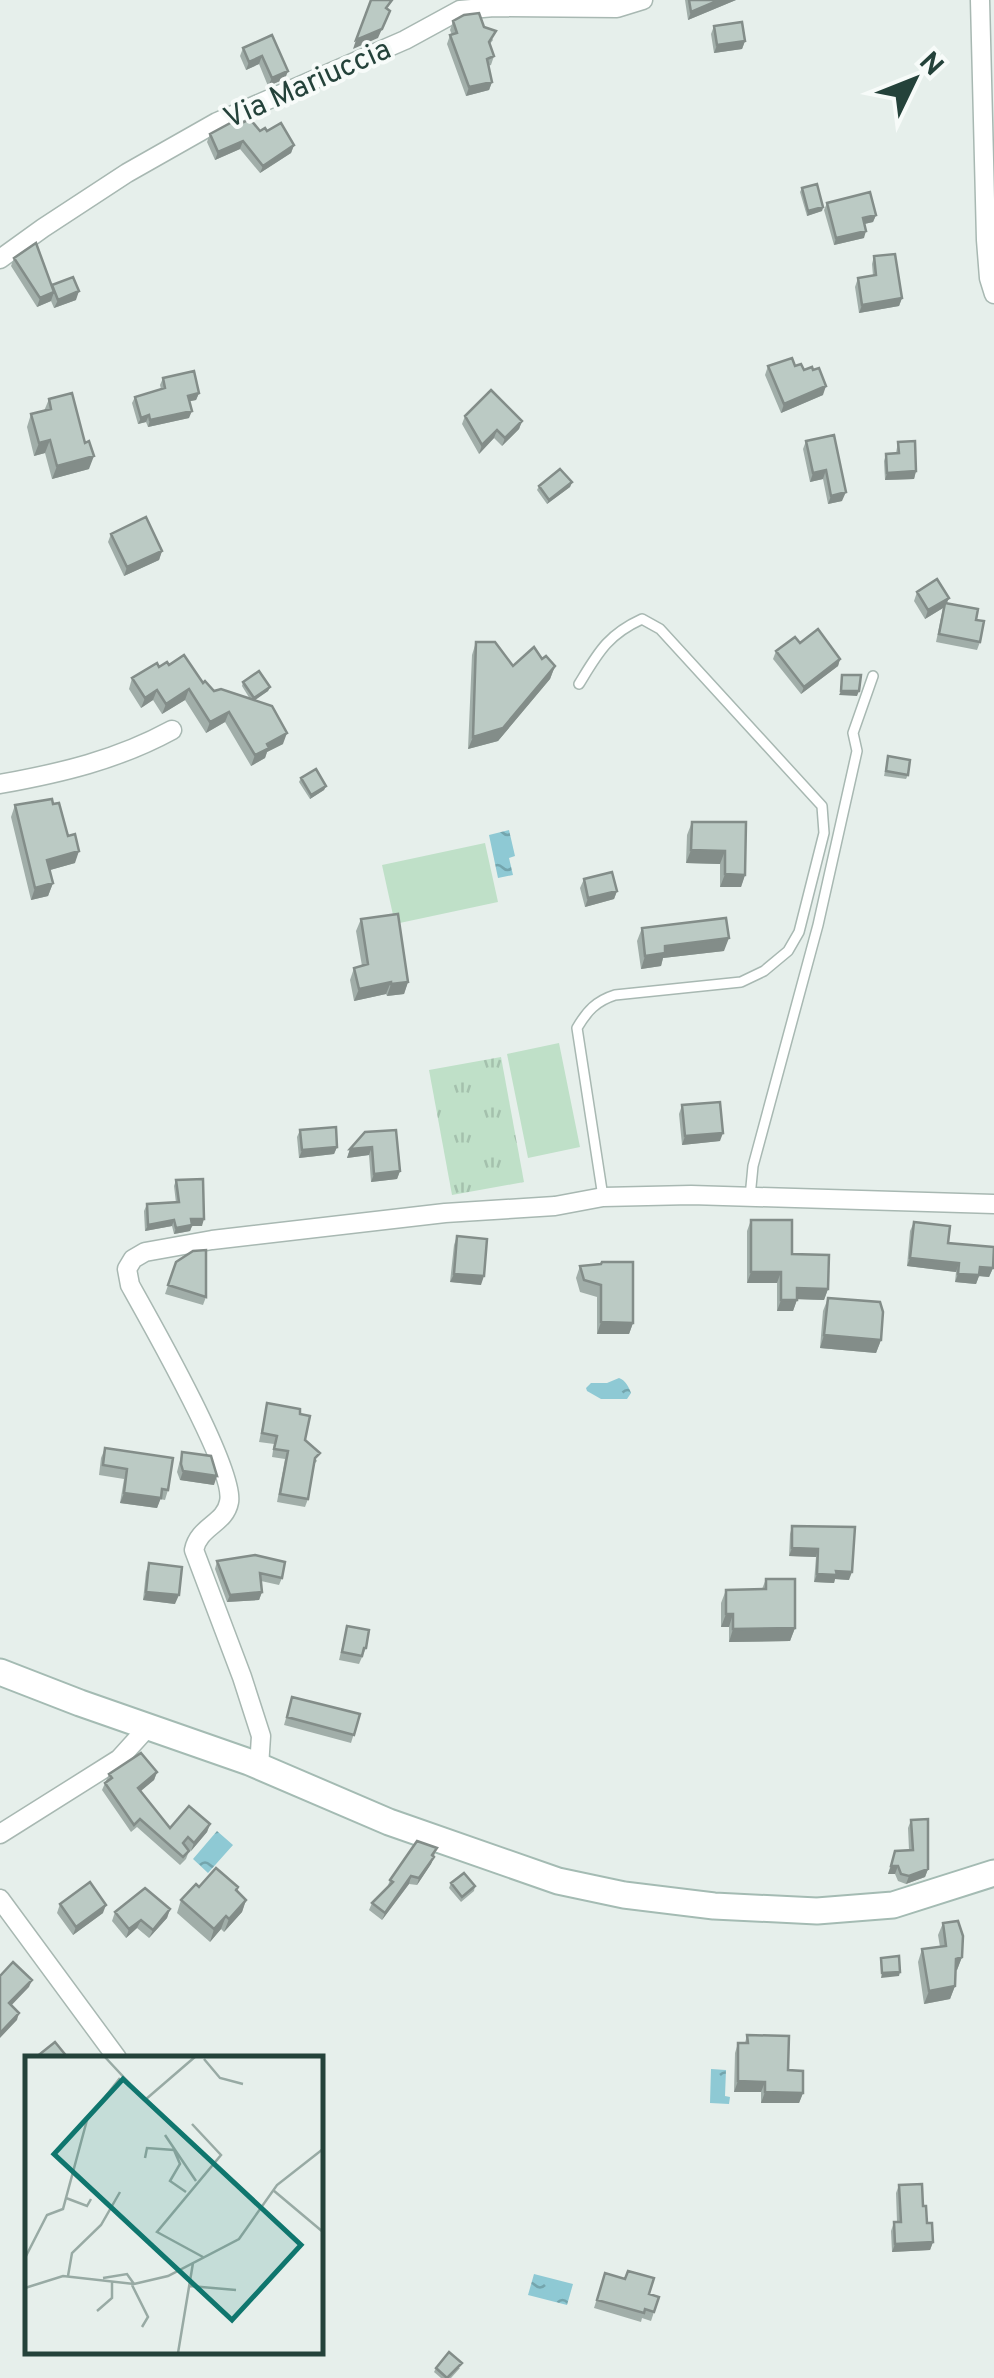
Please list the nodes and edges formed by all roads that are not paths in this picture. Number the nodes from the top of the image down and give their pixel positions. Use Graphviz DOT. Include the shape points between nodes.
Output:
graph roads {
  1 [pos="643,0"];
  2 [pos="980,0"];
  3 [pos="0,259"];
  4 [pos="994,294"];
  5 [pos="873,676"];
  6 [pos="578,684"];
  7 [pos="172,730"];
  8 [pos="0,784"];
  9 [pos="604,1197"];
  10 [pos="750,1197"];
  11 [pos="994,1204"];
  12 [pos="0,1672"];
  13 [pos="148,1727"];
  14 [pos="259,1767"];
  15 [pos="0,1834"];
  16 [pos="994,1873"];
  17 [pos="0,1899"];
  18 [pos="116,2056"];
  1 -- 3 [label="street, Via Mariuccia" via="617,8 460,10 217,122 127,172"];
  2 -- 4 [label="street" via="986,240"];
  5 -- 10 [label="lane" via="852,733 857,752 846,806"];
  6 -- 9 [label="lane" via="602,646 628,626 642,619 660,629 822,806 824,833 799,932 764,971 741,982 615,995 586,1013 577,1028"];
  7 -- 8 [label="street" via="57,774"];
  9 -- 10 [label="street"];
  9 -- 14 [label="street" via="212,1240 134,1258 127,1270 130,1285 198,1413 229,1488 224,1514 202,1532 194,1550 260,1736"];
  10 -- 11 [label="street"];
  12 -- 13 [label="main road"];
  13 -- 14 [label="main road"];
  13 -- 15 [label="street" via="119,1758"];
  14 -- 16 [label="main road" via="388,1822 558,1881 624,1895 817,1911 893,1905"];
  17 -- 18 [label="street"];
}
